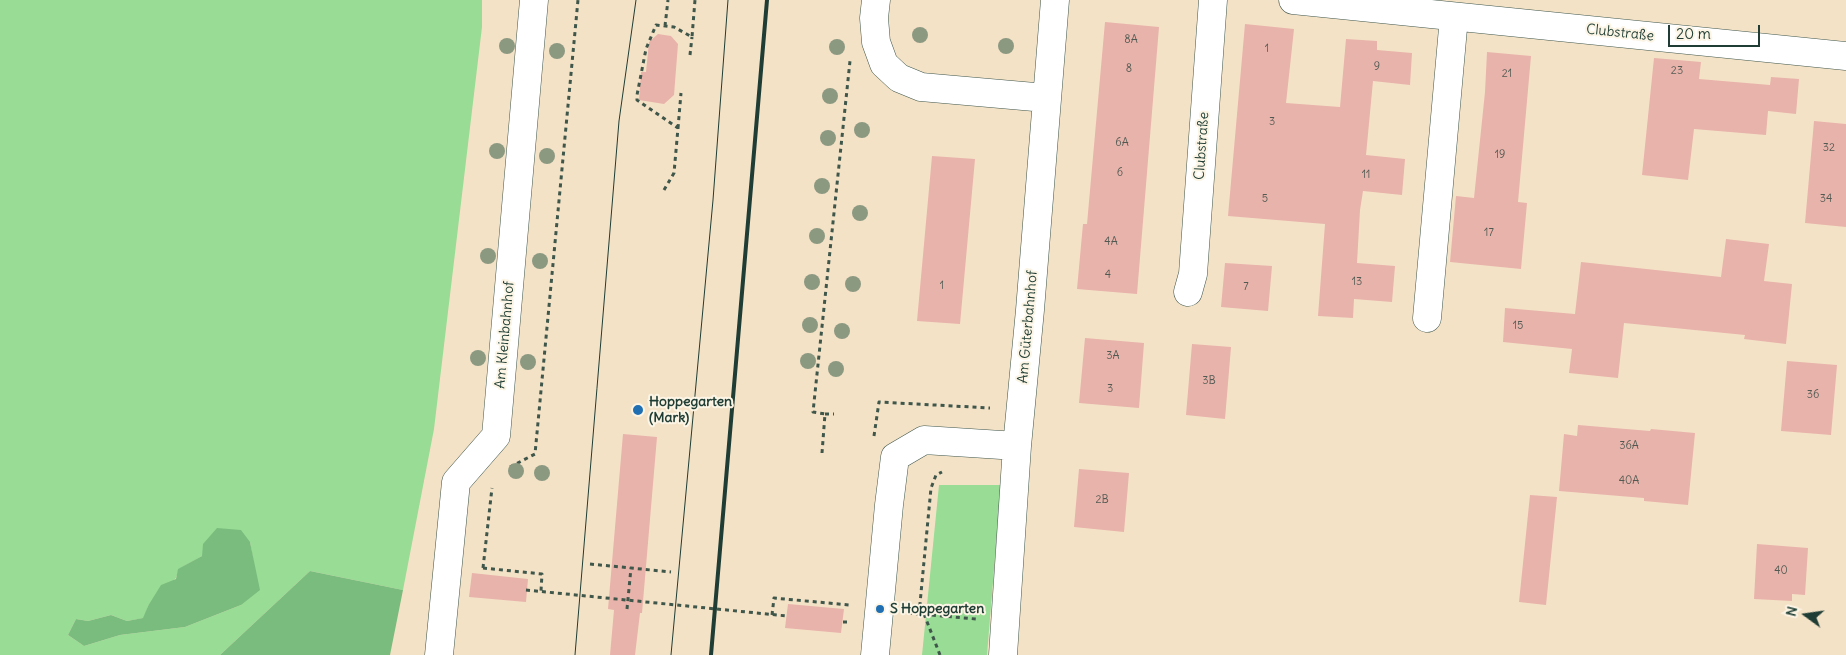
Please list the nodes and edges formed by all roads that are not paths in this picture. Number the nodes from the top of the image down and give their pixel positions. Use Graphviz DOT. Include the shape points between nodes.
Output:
graph roads {
  1 [pos="534,0"];
  2 [pos="876,0"];
  3 [pos="1055,0"];
  4 [pos="1213,0"];
  5 [pos="1292,0"];
  6 [pos="1392,5"];
  7 [pos="1454,17"];
  8 [pos="1846,56"];
  9 [pos="1046,98"];
  10 [pos="1188,292"];
  11 [pos="1427,318"];
  12 [pos="1017,446"];
  13 [pos="439,655"];
  14 [pos="875,655"];
  15 [pos="1003,655"];
  1 -- 13 [label="street, Am Kleinbahnhof" via="496,436 456,482"];
  2 -- 9 [label="street" via="876,42 884,64 899,78 921,87"];
  3 -- 9 [label="street, Am Güterbahnhof"];
  4 -- 10 [label="street, Clubstraße" via="1193,274"];
  5 -- 6 [label="street, Clubstraße"];
  6 -- 7 [label="street, Clubstraße"];
  7 -- 8 [label="street, Clubstraße"];
  7 -- 11 [label="street"];
  9 -- 12 [label="street, Am Güterbahnhof"];
  12 -- 14 [label="street" via="924,440 895,458"];
  12 -- 15 [label="street, Am Güterbahnhof"];
}
